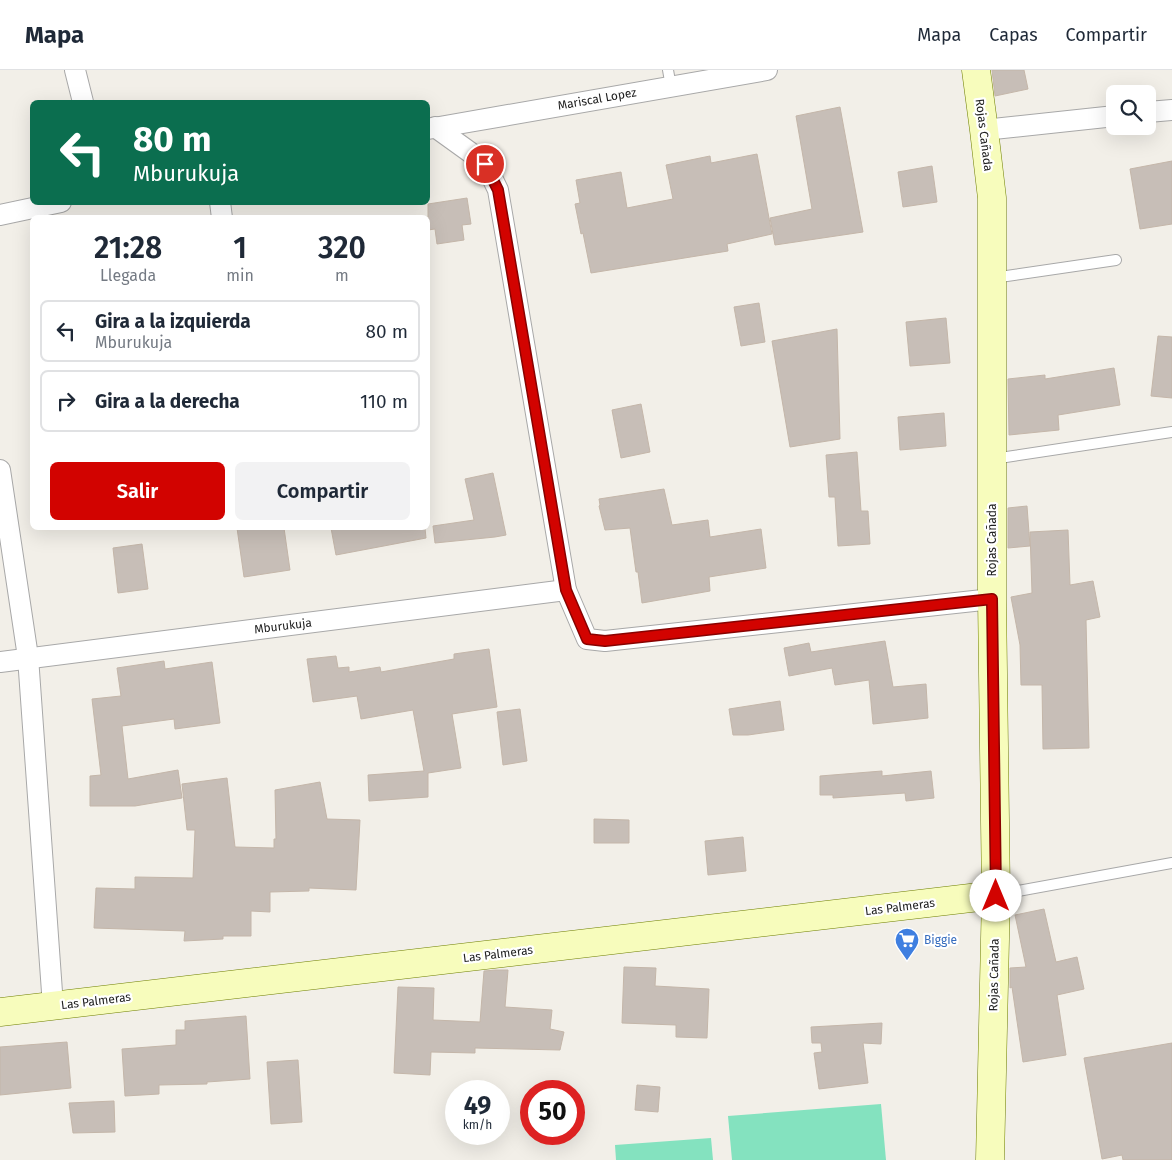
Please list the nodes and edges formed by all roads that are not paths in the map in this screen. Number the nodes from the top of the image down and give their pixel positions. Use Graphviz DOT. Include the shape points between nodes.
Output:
graph roads {
  1 [pos="75,70"];
  2 [pos="768,70"];
  3 [pos="976,70"];
  4 [pos="669,78"];
  5 [pos="82,100"];
  6 [pos="1172,110"];
  7 [pos="1156,111"];
  8 [pos="1106,117"];
  9 [pos="431,128"];
  10 [pos="984,130"];
  11 [pos="47,205"];
  12 [pos="0,215"];
  13 [pos="1116,260"];
  14 [pos="992,278"];
  15 [pos="1172,432"];
  16 [pos="993,459"];
  17 [pos="0,470"];
  18 [pos="566,590"];
  19 [pos="992,599"];
  20 [pos="28,657"];
  21 [pos="0,662"];
  22 [pos="1172,863"];
  23 [pos="996,896"];
  24 [pos="53,1006"];
  25 [pos="0,1012"];
  26 [pos="990,1160"];
  1 -- 5 [label="street"];
  2 -- 4 [label="street, Mariscal Lopez"];
  3 -- 10 [label="main road, Rojas Cañada"];
  4 -- 9 [label="street, Mariscal Lopez"];
  6 -- 7 [label="street"];
  8 -- 10 [label="street"];
  9 -- 18 [label="street" via="485,164 498,190"];
  10 -- 14 [label="main road, Rojas Cañada" via="992,198"];
  11 -- 12 [label="street"];
  13 -- 14 [label="lane"];
  14 -- 16 [label="main road, Rojas Cañada"];
  15 -- 16 [label="lane"];
  16 -- 19 [label="main road, Rojas Cañada"];
  17 -- 20 [label="street"];
  18 -- 19 [label="street" via="587,639 605,641"];
  18 -- 20 [label="street, Mburukuja"];
  19 -- 23 [label="main road, Rojas Cañada"];
  20 -- 21 [label="street, Mburukuja"];
  20 -- 24 [label="street"];
  22 -- 23 [label="lane"];
  23 -- 24 [label="main road, Las Palmeras"];
  23 -- 26 [label="main road, Rojas Cañada"];
  24 -- 25 [label="main road, Las Palmeras"];
}
